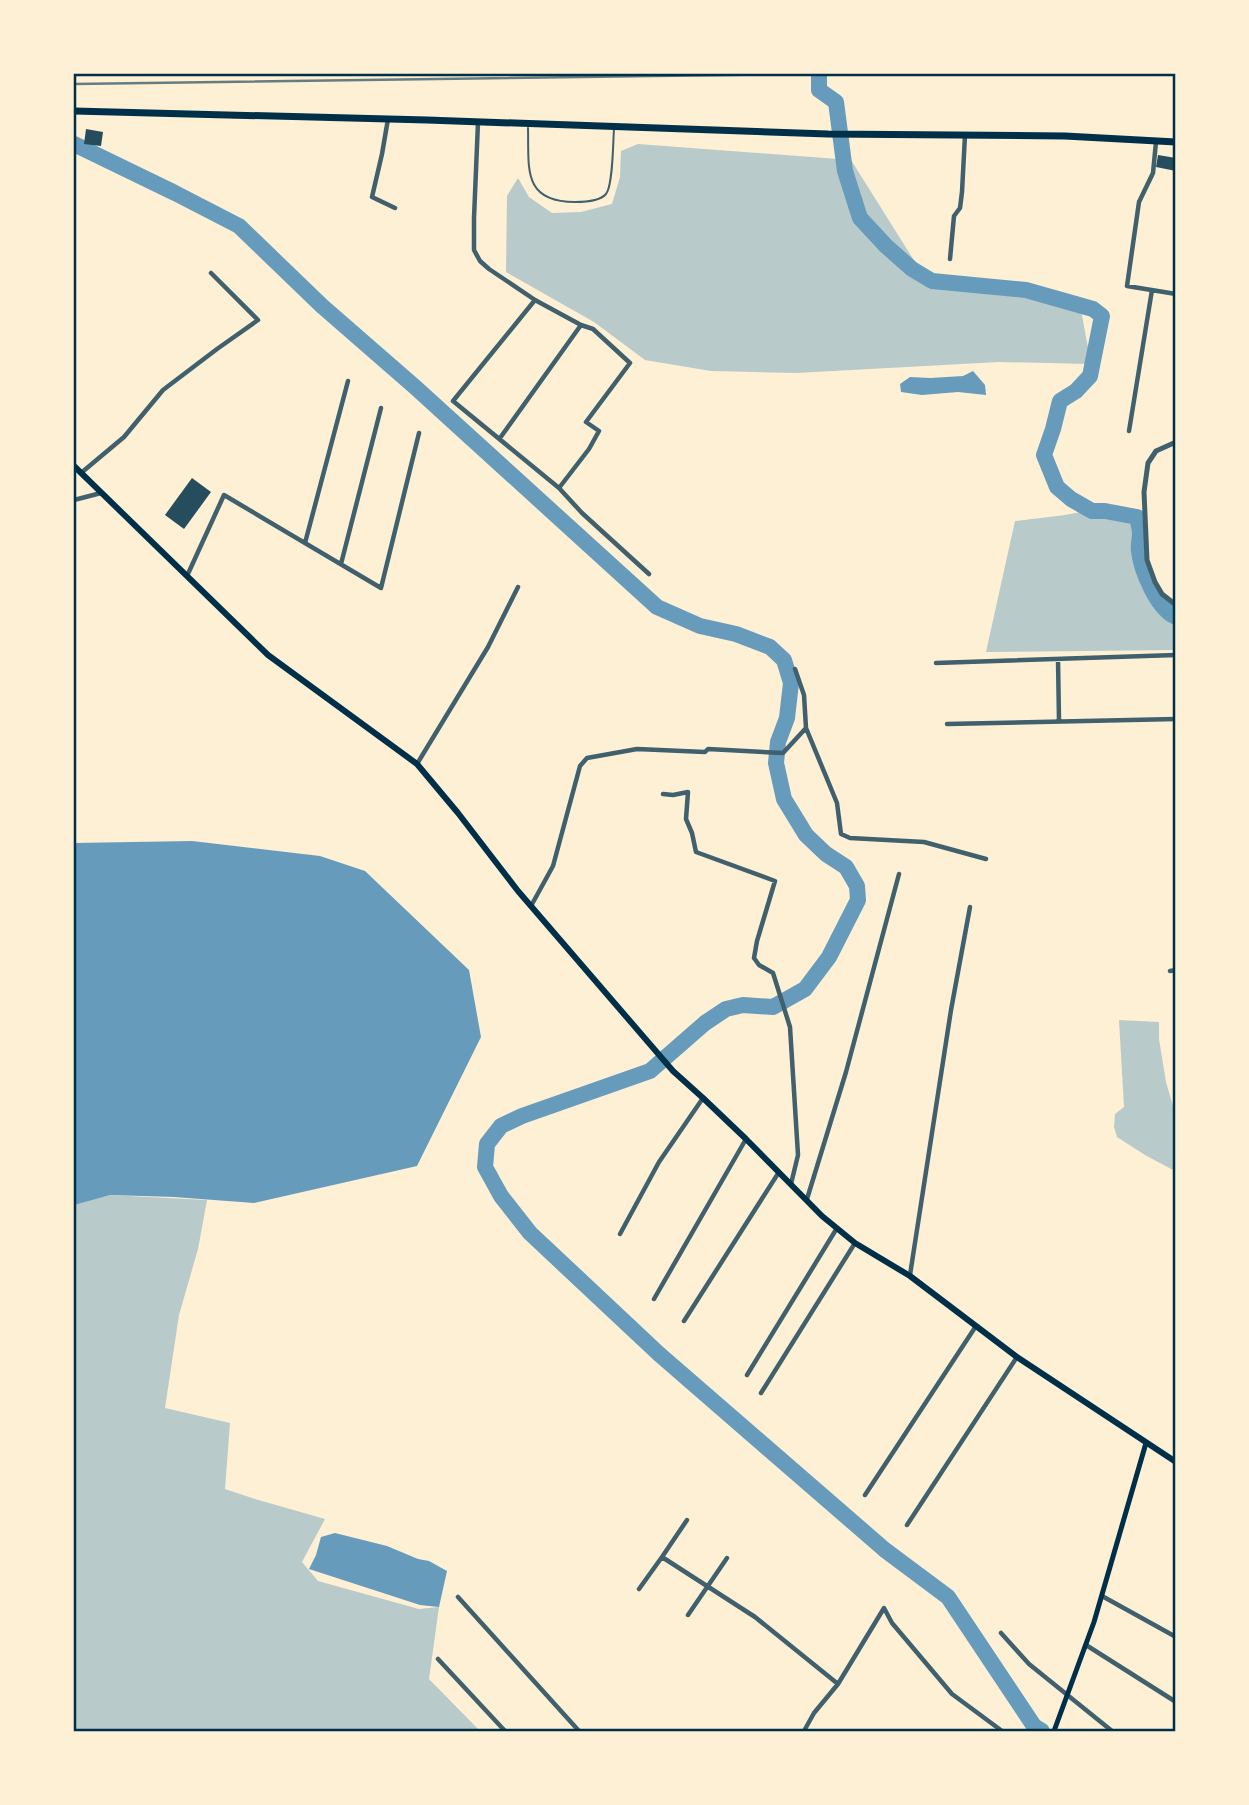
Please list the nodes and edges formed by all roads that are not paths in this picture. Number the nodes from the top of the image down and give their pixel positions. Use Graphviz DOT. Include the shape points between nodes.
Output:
graph roads {
  1 [pos="74,111"];
  2 [pos="388,119"];
  3 [pos="478,122"];
  4 [pos="527,124"];
  5 [pos="614,127"];
  6 [pos="965,135"];
  7 [pos="1156,142"];
  8 [pos="1175,142"];
  9 [pos="395,208"];
  10 [pos="950,259"];
  11 [pos="211,273"];
  12 [pos="1152,290"];
  13 [pos="1175,294"];
  14 [pos="535,300"];
  15 [pos="580,326"];
  16 [pos="348,381"];
  17 [pos="381,408"];
  18 [pos="1129,431"];
  19 [pos="419,433"];
  20 [pos="500,438"];
  21 [pos="1175,442"];
  22 [pos="74,466"];
  23 [pos="81,473"];
  24 [pos="559,488"];
  25 [pos="101,493"];
  26 [pos="74,500"];
  27 [pos="305,543"];
  28 [pos="341,564"];
  29 [pos="649,574"];
  30 [pos="187,576"];
  31 [pos="518,587"];
  32 [pos="1175,605"];
  33 [pos="1175,655"];
  34 [pos="1058,659"];
  35 [pos="936,663"];
  36 [pos="795,669"];
  37 [pos="1175,719"];
  38 [pos="1059,722"];
  39 [pos="947,724"];
  40 [pos="806,728"];
  41 [pos="417,764"];
  42 [pos="663,794"];
  43 [pos="986,859"];
  44 [pos="899,874"];
  45 [pos="531,906"];
  46 [pos="970,908"];
  47 [pos="703,1098"];
  48 [pos="746,1139"];
  49 [pos="779,1172"];
  50 [pos="791,1184"];
  51 [pos="807,1199"];
  52 [pos="837,1228"];
  53 [pos="620,1234"];
  54 [pos="855,1243"];
  55 [pos="910,1276"];
  56 [pos="653,1299"];
  57 [pos="684,1321"];
  58 [pos="976,1326"];
  59 [pos="1017,1357"];
  60 [pos="747,1374"];
  61 [pos="761,1393"];
  62 [pos="1146,1443"];
  63 [pos="1175,1462"];
  64 [pos="865,1495"];
  65 [pos="687,1520"];
  66 [pos="907,1525"];
  67 [pos="662,1557"];
  68 [pos="727,1558"];
  69 [pos="708,1586"];
  70 [pos="639,1589"];
  71 [pos="1102,1596"];
  72 [pos="458,1597"];
  73 [pos="688,1615"];
  74 [pos="1001,1633"];
  75 [pos="1175,1637"];
  76 [pos="1086,1645"];
  77 [pos="438,1659"];
  78 [pos="838,1684"];
  79 [pos="1068,1694"];
  80 [pos="1175,1702"];
  81 [pos="505,1731"];
  82 [pos="579,1731"];
  83 [pos="804,1731"];
  84 [pos="1002,1731"];
  85 [pos="1054,1731"];
  86 [pos="1112,1731"];
  1 -- 2 [label="highway"];
  2 -- 3 [label="highway"];
  2 -- 9 [label="street" via="372,197"];
  3 -- 4 [label="highway"];
  3 -- 14 [label="street" via="474,250 480,261"];
  4 -- 5 [label="highway"];
  4 -- 5 [label="lane" via="534,187 542,196 572,202 599,198 610,187"];
  5 -- 6 [label="highway"];
  6 -- 7 [label="highway"];
  6 -- 10 [label="street" via="962,192 954,216"];
  7 -- 8 [label="highway"];
  7 -- 12 [label="street" via="1153,173 1139,202 1127,286"];
  11 -- 23 [label="street" via="258,320 163,390 124,437"];
  12 -- 13 [label="street"];
  12 -- 18 [label="street"];
  14 -- 15 [label="street"];
  14 -- 20 [label="street" via="453,401"];
  15 -- 20 [label="street"];
  15 -- 24 [label="street" via="593,329 630,363 586,422 599,431"];
  16 -- 27 [label="street"];
  17 -- 28 [label="street"];
  19 -- 28 [label="street" via="381,588"];
  20 -- 24 [label="street"];
  21 -- 32 [label="street" via="1156,451 1148,463 1144,492 1146,559 1162,594"];
  22 -- 23 [label="main road"];
  23 -- 25 [label="main road"];
  24 -- 29 [label="street"];
  25 -- 26 [label="street"];
  25 -- 30 [label="main road"];
  27 -- 28 [label="street"];
  27 -- 30 [label="street" via="225,495"];
  30 -- 41 [label="main road" via="268,655"];
  31 -- 41 [label="street" via="488,647"];
  33 -- 34 [label="street"];
  34 -- 35 [label="street"];
  34 -- 38 [label="street"];
  36 -- 40 [label="street" via="804,695"];
  37 -- 38 [label="street"];
  38 -- 39 [label="street"];
  40 -- 43 [label="street" via="837,803 841,834 925,842"];
  40 -- 45 [label="street" via="783,753 637,749 587,758 580,766 553,866"];
  41 -- 45 [label="main road"];
  42 -- 50 [label="street" via="688,792 686,819 696,852 775,881 754,958 773,973 790,1027 798,1155"];
  44 -- 51 [label="street"];
  45 -- 47 [label="main road" via="673,1071"];
  46 -- 55 [label="street"];
  47 -- 48 [label="main road"];
  47 -- 53 [label="street" via="659,1162"];
  48 -- 49 [label="main road"];
  48 -- 56 [label="street"];
  49 -- 50 [label="main road"];
  49 -- 57 [label="street"];
  50 -- 51 [label="main road"];
  51 -- 52 [label="main road"];
  52 -- 54 [label="main road"];
  52 -- 60 [label="street"];
  54 -- 55 [label="main road"];
  54 -- 61 [label="street"];
  55 -- 58 [label="main road"];
  58 -- 59 [label="main road"];
  58 -- 64 [label="street"];
  59 -- 62 [label="main road"];
  59 -- 66 [label="street"];
  62 -- 63 [label="main road"];
  62 -- 71 [label="main road"];
  65 -- 67 [label="street"];
  67 -- 69 [label="street"];
  67 -- 70 [label="street"];
  68 -- 69 [label="street"];
  69 -- 73 [label="street"];
  69 -- 78 [label="street" via="755,1617"];
  71 -- 75 [label="street"];
  71 -- 76 [label="main road"];
  72 -- 82 [label="street"];
  74 -- 79 [label="street" via="1029,1664"];
  76 -- 79 [label="main road"];
  76 -- 80 [label="street"];
  77 -- 81 [label="street"];
  78 -- 83 [label="street"];
  78 -- 84 [label="street" via="884,1608 952,1694"];
  79 -- 85 [label="main road"];
  79 -- 86 [label="street"];
}
